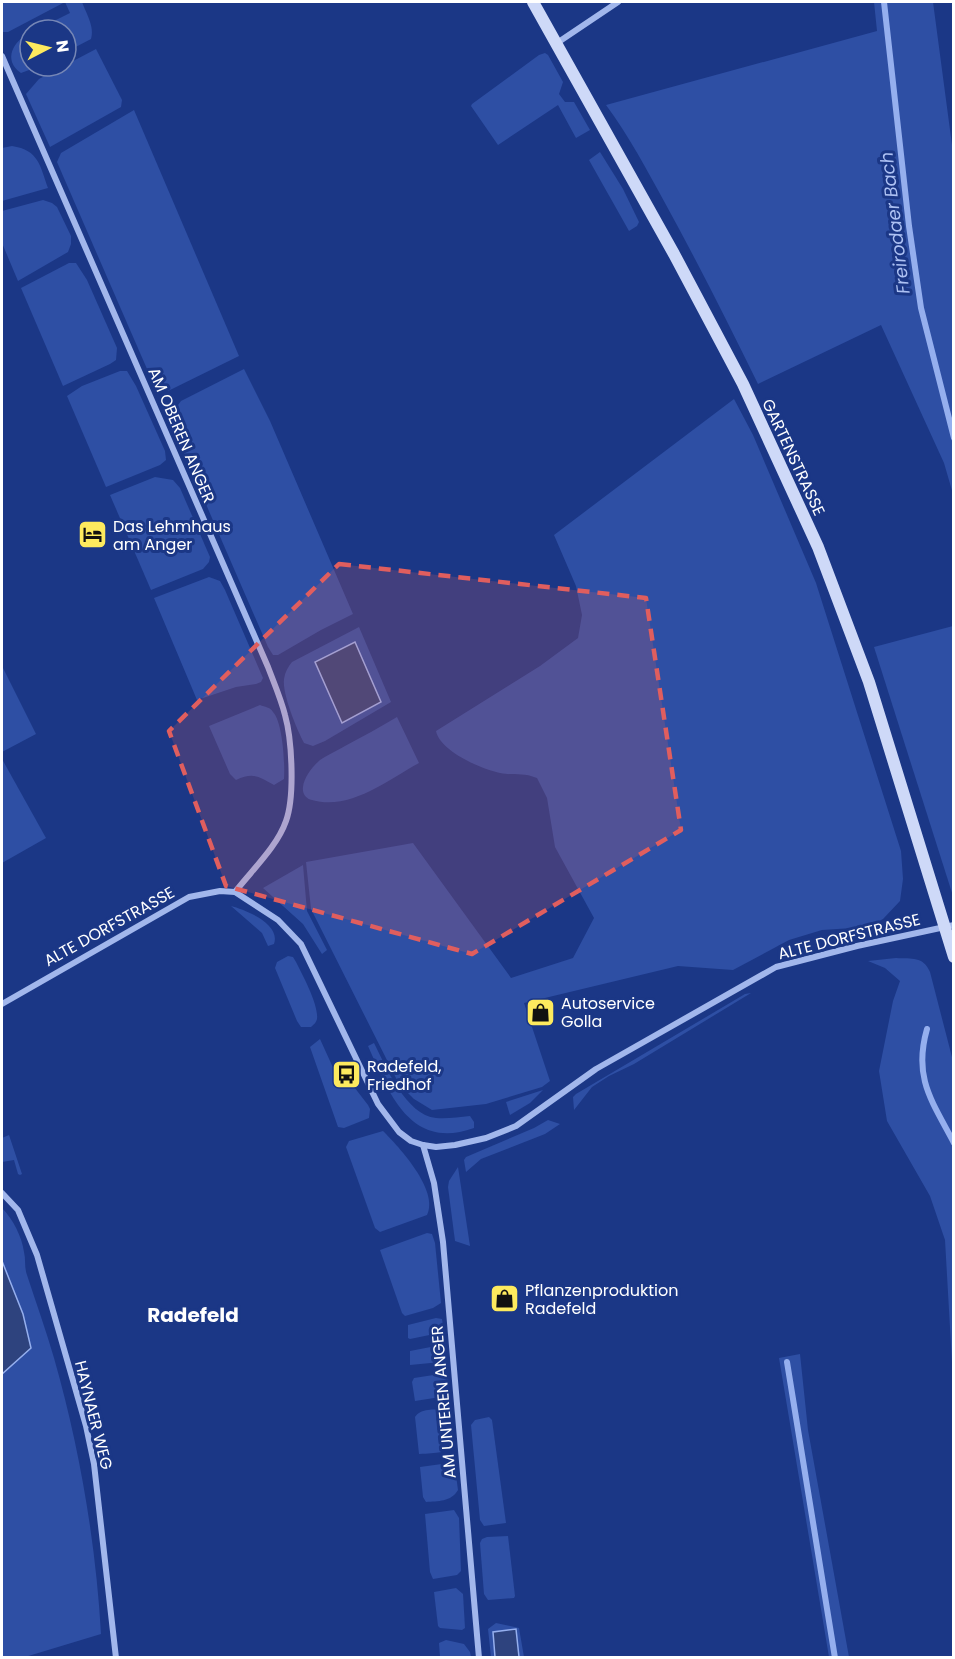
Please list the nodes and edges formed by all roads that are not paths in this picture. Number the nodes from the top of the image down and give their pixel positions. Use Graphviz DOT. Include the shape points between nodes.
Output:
graph roads {
  1 [pos="533,2"];
  2 [pos="618,2"];
  3 [pos="557,43"];
  4 [pos="2,56"];
  5 [pos="235,892"];
  6 [pos="950,926"];
  7 [pos="954,957"];
  8 [pos="2,1004"];
  9 [pos="423,1145"];
  10 [pos="2,1193"];
  11 [pos="116,1658"];
  12 [pos="479,1658"];
  1 -- 3 [label="main road, GARTENSTRASSE"];
  2 -- 3 [label="street"];
  3 -- 6 [label="main road, GARTENSTRASSE" via="743,384 818,547"];
  4 -- 5 [label="street, AM OBEREN ANGER" via="268,667 285,716 291,767 286,820 272,845"];
  5 -- 8 [label="street, ALTE DORFSTRASSE" via="189,897"];
  5 -- 9 [label="street" via="278,920 301,944 378,1104 399,1132"];
  6 -- 7 [label="main road, GARTENSTRASSE"];
  6 -- 9 [label="street, ALTE DORFSTRASSE" via="776,967 596,1069 516,1126 455,1145"];
  9 -- 12 [label="street, AM UNTEREN ANGER" via="434,1183 443,1242"];
  10 -- 11 [label="street, HAYNAER WEG" via="18,1210 37,1256 86,1426 94,1464"];
}
